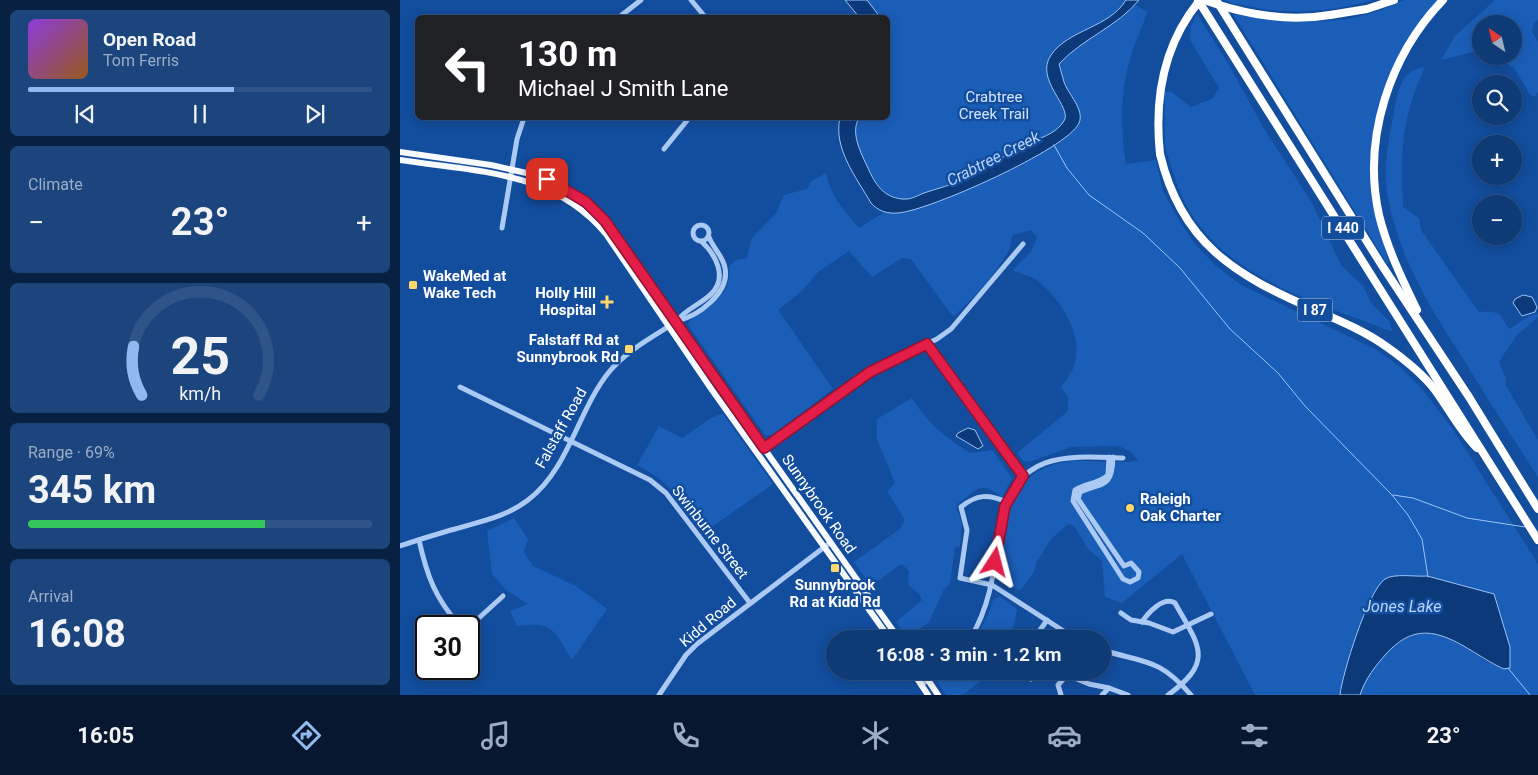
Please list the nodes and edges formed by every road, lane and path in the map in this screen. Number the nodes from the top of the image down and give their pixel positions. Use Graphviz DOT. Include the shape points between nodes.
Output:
graph roads {
  1 [pos="642,0"];
  2 [pos="691,0"];
  3 [pos="1199,0"];
  4 [pos="1204,0"];
  5 [pos="1216,0"];
  6 [pos="1394,0"];
  7 [pos="1443,0"];
  8 [pos="622,15"];
  9 [pos="704,15"];
  10 [pos="523,120"];
  11 [pos="687,120"];
  12 [pos="664,149"];
  13 [pos="400,152"];
  14 [pos="420,155"];
  15 [pos="403,160"];
  16 [pos="513,169"];
  17 [pos="511,177"];
  18 [pos="502,228"];
  19 [pos="709,237"];
  20 [pos="702,242"];
  21 [pos="1023,244"];
  22 [pos="676,322"];
  23 [pos="669,326"];
  24 [pos="1426,330"];
  25 [pos="927,344"];
  26 [pos="460,387"];
  27 [pos="734,420"];
  28 [pos="571,440"];
  29 [pos="764,448"];
  30 [pos="1111,457"];
  31 [pos="1487,457"];
  32 [pos="1124,458"];
  33 [pos="1023,476"];
  34 [pos="1007,502"];
  35 [pos="1538,508"];
  36 [pos="419,540"];
  37 [pos="1538,540"];
  38 [pos="832,542"];
  39 [pos="400,546"];
  40 [pos="824,547"];
  41 [pos="992,585"];
  42 [pos="503,596"];
  43 [pos="750,603"];
  44 [pos="1121,613"];
  45 [pos="1211,614"];
  46 [pos="451,615"];
  47 [pos="480,617"];
  48 [pos="1046,620"];
  49 [pos="1142,622"];
  50 [pos="1188,626"];
  51 [pos="884,630"];
  52 [pos="893,630"];
  53 [pos="975,630"];
  54 [pos="1040,630"];
  55 [pos="1059,630"];
  56 [pos="1111,652"];
  57 [pos="918,680"];
  58 [pos="928,680"];
  59 [pos="921,685"];
  60 [pos="1182,685"];
  61 [pos="1109,688"];
  62 [pos="659,695"];
  63 [pos="928,695"];
  64 [pos="938,695"];
  65 [pos="1061,695"];
  66 [pos="1102,695"];
  67 [pos="1128,695"];
  68 [pos="1168,695"];
  69 [pos="1191,695"];
  1 -- 8 [label="street"];
  2 -- 9 [label="street"];
  3 -- 31 [label="highway, I 440"];
  3 -- 31 [label="highway, I 87, bridge" via="1173,44 1160,84 1157,121 1160,154 1179,206 1203,242 1220,258 1258,283 1359,330 1407,362 1434,388 1472,443"];
  4 -- 6 [label="highway, bridge" via="1234,10 1293,17 1367,9"];
  5 -- 24 [label="highway, I 440" via="1375,256"];
  7 -- 24 [label="highway" via="1417,31 1402,57 1385,99 1376,149 1379,213 1386,241"];
  10 -- 16 [label="street"];
  11 -- 12 [label="street"];
  13 -- 14 [label="main road, Sunnybrook Road"];
  14 -- 15 [label="main road"];
  14 -- 16 [label="main road, Sunnybrook Road"];
  15 -- 17 [label="main road, Sunnybrook Road"];
  16 -- 17 [label="street"];
  16 -- 22 [label="main road, Sunnybrook Road" via="547,179 597,212 626,248"];
  17 -- 18 [label="street"];
  17 -- 23 [label="main road, Sunnybrook Road" via="558,194 590,216 610,239"];
  19 -- 20 [label="street"];
  19 -- 20 [label="street" via="708,228 698,226 694,236"];
  19 -- 22 [label="street, Falstaff Road" via="725,267 724,286 712,301 685,320"];
  20 -- 22 [label="street, Falstaff Road" via="719,266 718,282 711,294"];
  21 -- 25 [label="street" via="963,318"];
  22 -- 23 [label="street, Falstaff Road"];
  22 -- 29 [label="main road, Sunnybrook Road"];
  23 -- 27 [label="main road, Sunnybrook Road"];
  23 -- 28 [label="street, Falstaff Road" via="610,371"];
  24 -- 35 [label="highway"];
  25 -- 29 [label="street" via="870,372"];
  25 -- 33 [label="street"];
  26 -- 28 [label="street, Swinburne Street"];
  27 -- 29 [label="main road" via="757,445"];
  27 -- 40 [label="main road, Sunnybrook Road"];
  28 -- 36 [label="street, Falstaff Road" via="539,490 515,509 498,518"];
  28 -- 43 [label="street, Swinburne Street" via="642,475 666,493"];
  29 -- 38 [label="main road, Sunnybrook Road"];
  30 -- 30 [label="street" via="1108,476 1075,490 1073,501 1123,579 1130,582 1138,578 1139,572 1131,563 1124,566 1078,499 1080,492 1108,482 1112,477"];
  30 -- 32 [label="street"];
  30 -- 33 [label="street" via="1063,457 1038,466"];
  31 -- 37 [label="highway, I 87"];
  33 -- 34 [label="street"];
  34 -- 41 [label="street"];
  34 -- 41 [label="street" via="980,495 961,507 967,530 960,578"];
  36 -- 39 [label="street, Falstaff Road"];
  36 -- 46 [label="street" via="430,584"];
  38 -- 40 [label="street, Kidd Road"];
  38 -- 52 [label="main road, Sunnybrook Road"];
  40 -- 43 [label="street, Kidd Road"];
  40 -- 51 [label="main road, Sunnybrook Road"];
  41 -- 48 [label="street"];
  41 -- 53 [label="street" via="985,612"];
  42 -- 47 [label="street"];
  43 -- 62 [label="street, Kidd Road" via="686,655"];
  44 -- 49 [label="street"];
  45 -- 50 [label="street"];
  48 -- 54 [label="street"];
  48 -- 55 [label="street"];
  49 -- 50 [label="street" via="1172,632"];
  49 -- 50 [label="street" via="1168,600 1175,603"];
  50 -- 60 [label="street" via="1198,648 1199,661 1194,673"];
  56 -- 60 [label="street" via="1156,664"];
  57 -- 59 [label="main road"];
  58 -- 59 [label="street"];
  58 -- 64 [label="main road"];
  59 -- 63 [label="main road"];
  60 -- 68 [label="street"];
  60 -- 69 [label="street"];
  61 -- 65 [label="street" via="1067,675 1057,688"];
  61 -- 66 [label="street"];
  61 -- 67 [label="street"];
}
